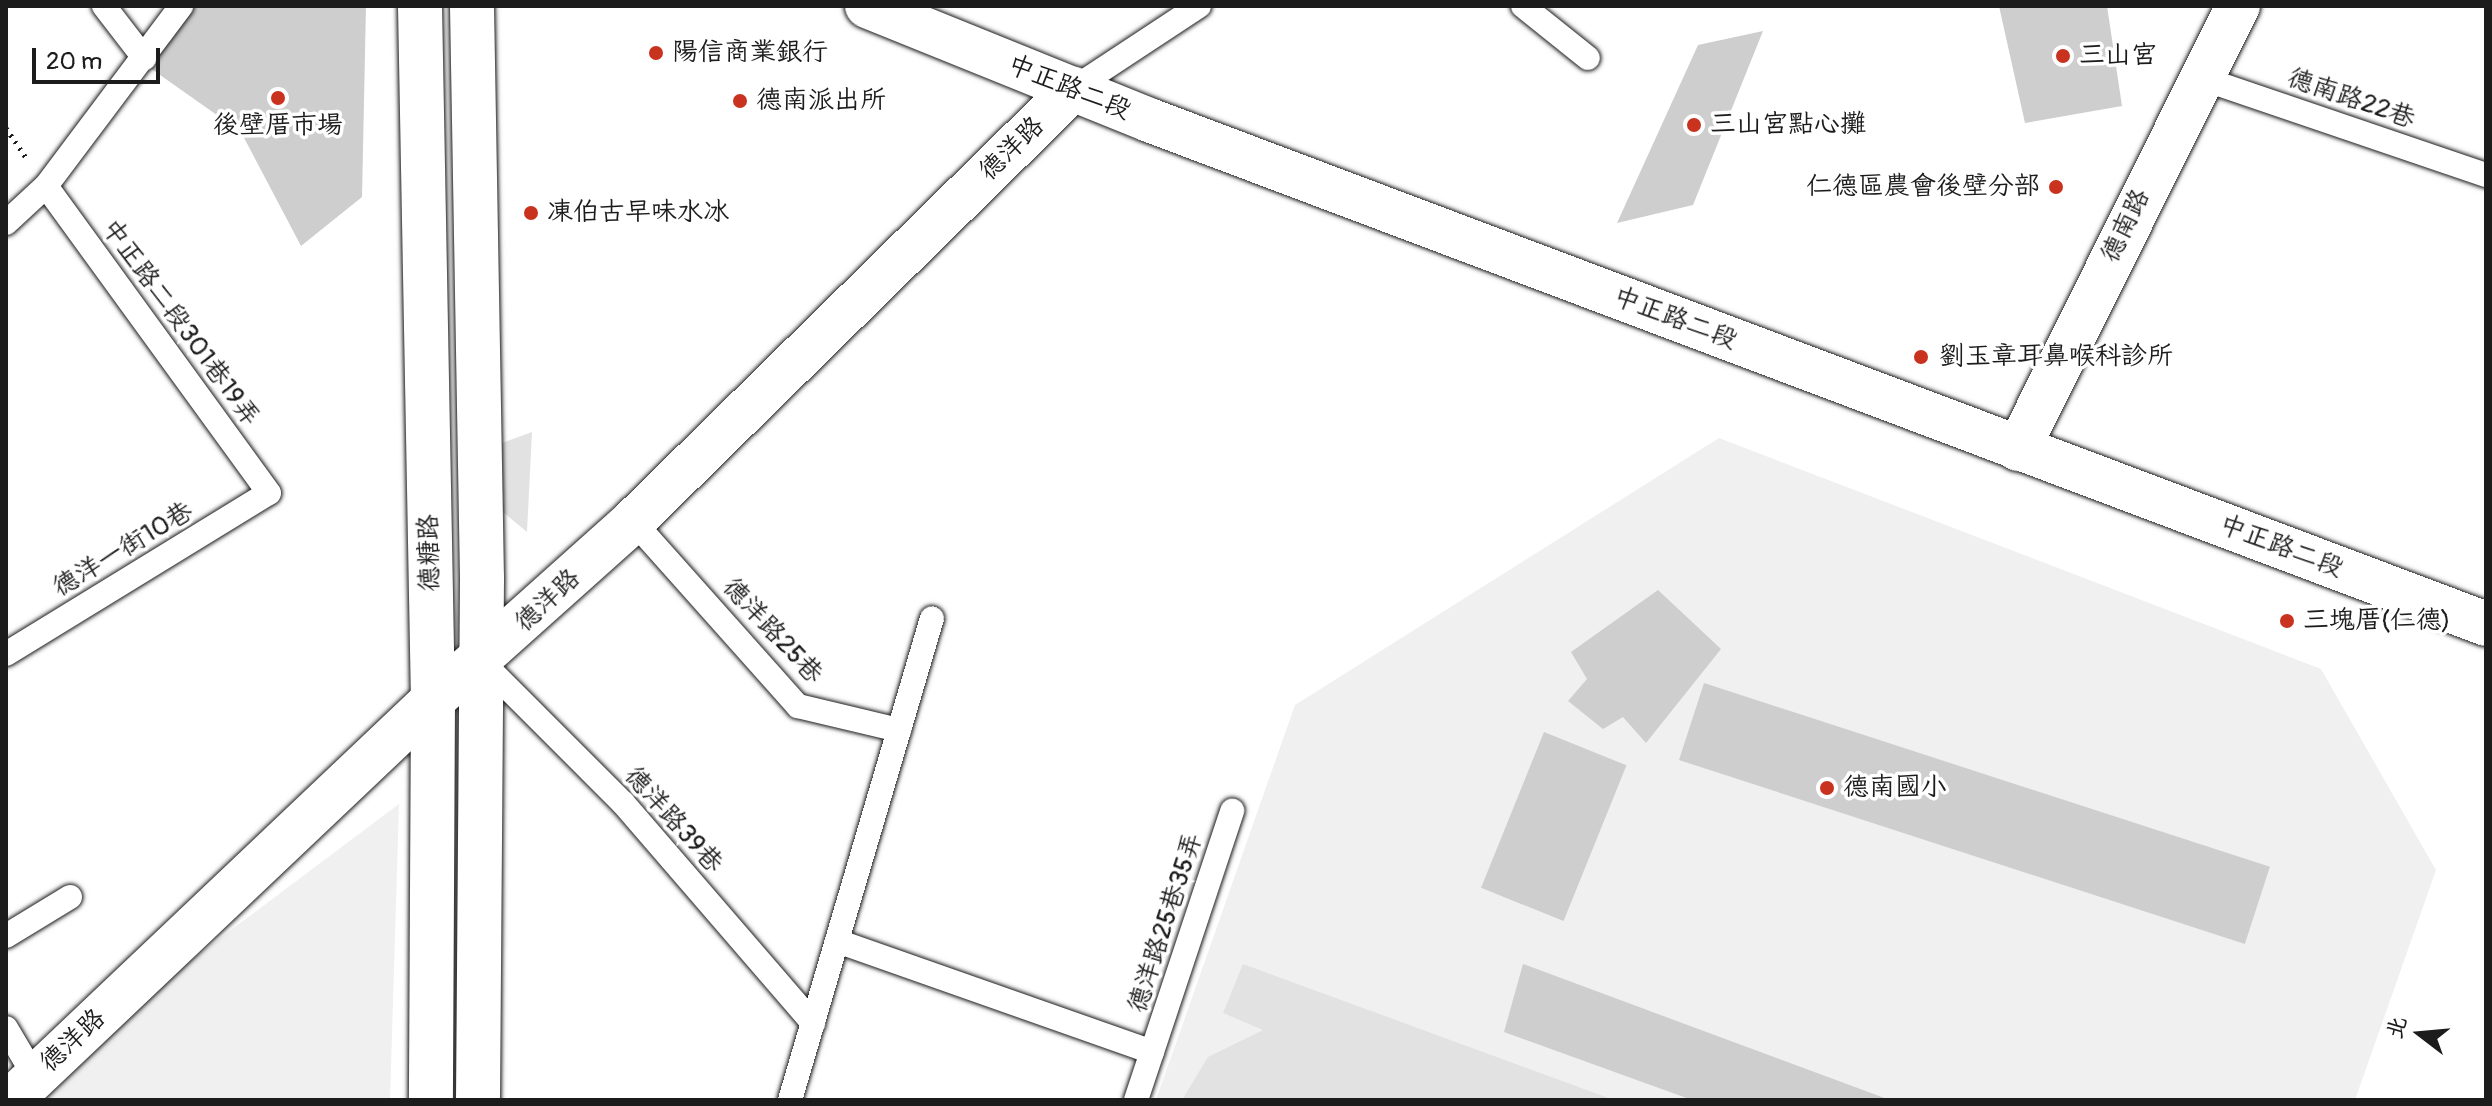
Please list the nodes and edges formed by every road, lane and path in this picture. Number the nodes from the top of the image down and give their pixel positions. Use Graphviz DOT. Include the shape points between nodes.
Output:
graph roads {
  1 [pos="104,6"];
  2 [pos="181,6"];
  3 [pos="420,6"];
  4 [pos="472,6"];
  5 [pos="867,6"];
  6 [pos="1199,6"];
  7 [pos="1523,6"];
  8 [pos="2238,6"];
  9 [pos="144,58"];
  10 [pos="1588,58"];
  11 [pos="2198,77"];
  12 [pos="1073,89"];
  13 [pos="2481,167"];
  14 [pos="46,186"];
  15 [pos="6,223"];
  16 [pos="2018,449"];
  17 [pos="269,493"];
  18 [pos="633,521"];
  19 [pos="932,618"];
  20 [pos="2486,624"];
  21 [pos="6,654"];
  22 [pos="482,662"];
  23 [pos="433,700"];
  24 [pos="899,730"];
  25 [pos="1232,811"];
  26 [pos="70,897"];
  27 [pos="6,936"];
  28 [pos="837,941"];
  29 [pos="813,1023"];
  30 [pos="6,1028"];
  31 [pos="1152,1052"];
  32 [pos="23,1089"];
  33 [pos="431,1100"];
  34 [pos="478,1100"];
  35 [pos="790,1100"];
  36 [pos="1136,1100"];
  1 -- 9 [label="lane"];
  2 -- 9 [label="lane"];
  3 -- 23 [label="street, 德糖路"];
  4 -- 22 [label="street, 德糖路"];
  5 -- 12 [label="street, 中正路二段"];
  6 -- 12 [label="lane"];
  7 -- 10 [label="lane"];
  8 -- 11 [label="street, 德南路"];
  9 -- 14 [label="lane"];
  11 -- 13 [label="lane, 德南路22巷"];
  11 -- 16 [label="street, 德南路"];
  12 -- 16 [label="street, 中正路二段"];
  12 -- 18 [label="street, 德洋路"];
  14 -- 15 [label="lane"];
  14 -- 17 [label="lane, 中正路二段301巷19弄"];
  16 -- 20 [label="street, 中正路二段"];
  17 -- 21 [label="lane, 德洋一街10巷"];
  18 -- 22 [label="street, 德洋路"];
  18 -- 24 [label="lane, 德洋路25巷" via="798,706"];
  19 -- 24 [label="lane"];
  22 -- 23 [label="street, 德洋路"];
  22 -- 29 [label="lane, 德洋路39巷" via="623,803"];
  22 -- 34 [label="street, 德糖路"];
  23 -- 32 [label="street, 德洋路"];
  23 -- 33 [label="street, 德糖路"];
  24 -- 28 [label="lane"];
  25 -- 31 [label="lane, 德洋路25巷35弄"];
  26 -- 27 [label="lane"];
  28 -- 29 [label="lane"];
  28 -- 31 [label="lane"];
  29 -- 35 [label="lane"];
  30 -- 32 [label="lane"];
  31 -- 36 [label="lane, 德洋路25巷35弄"];
}
